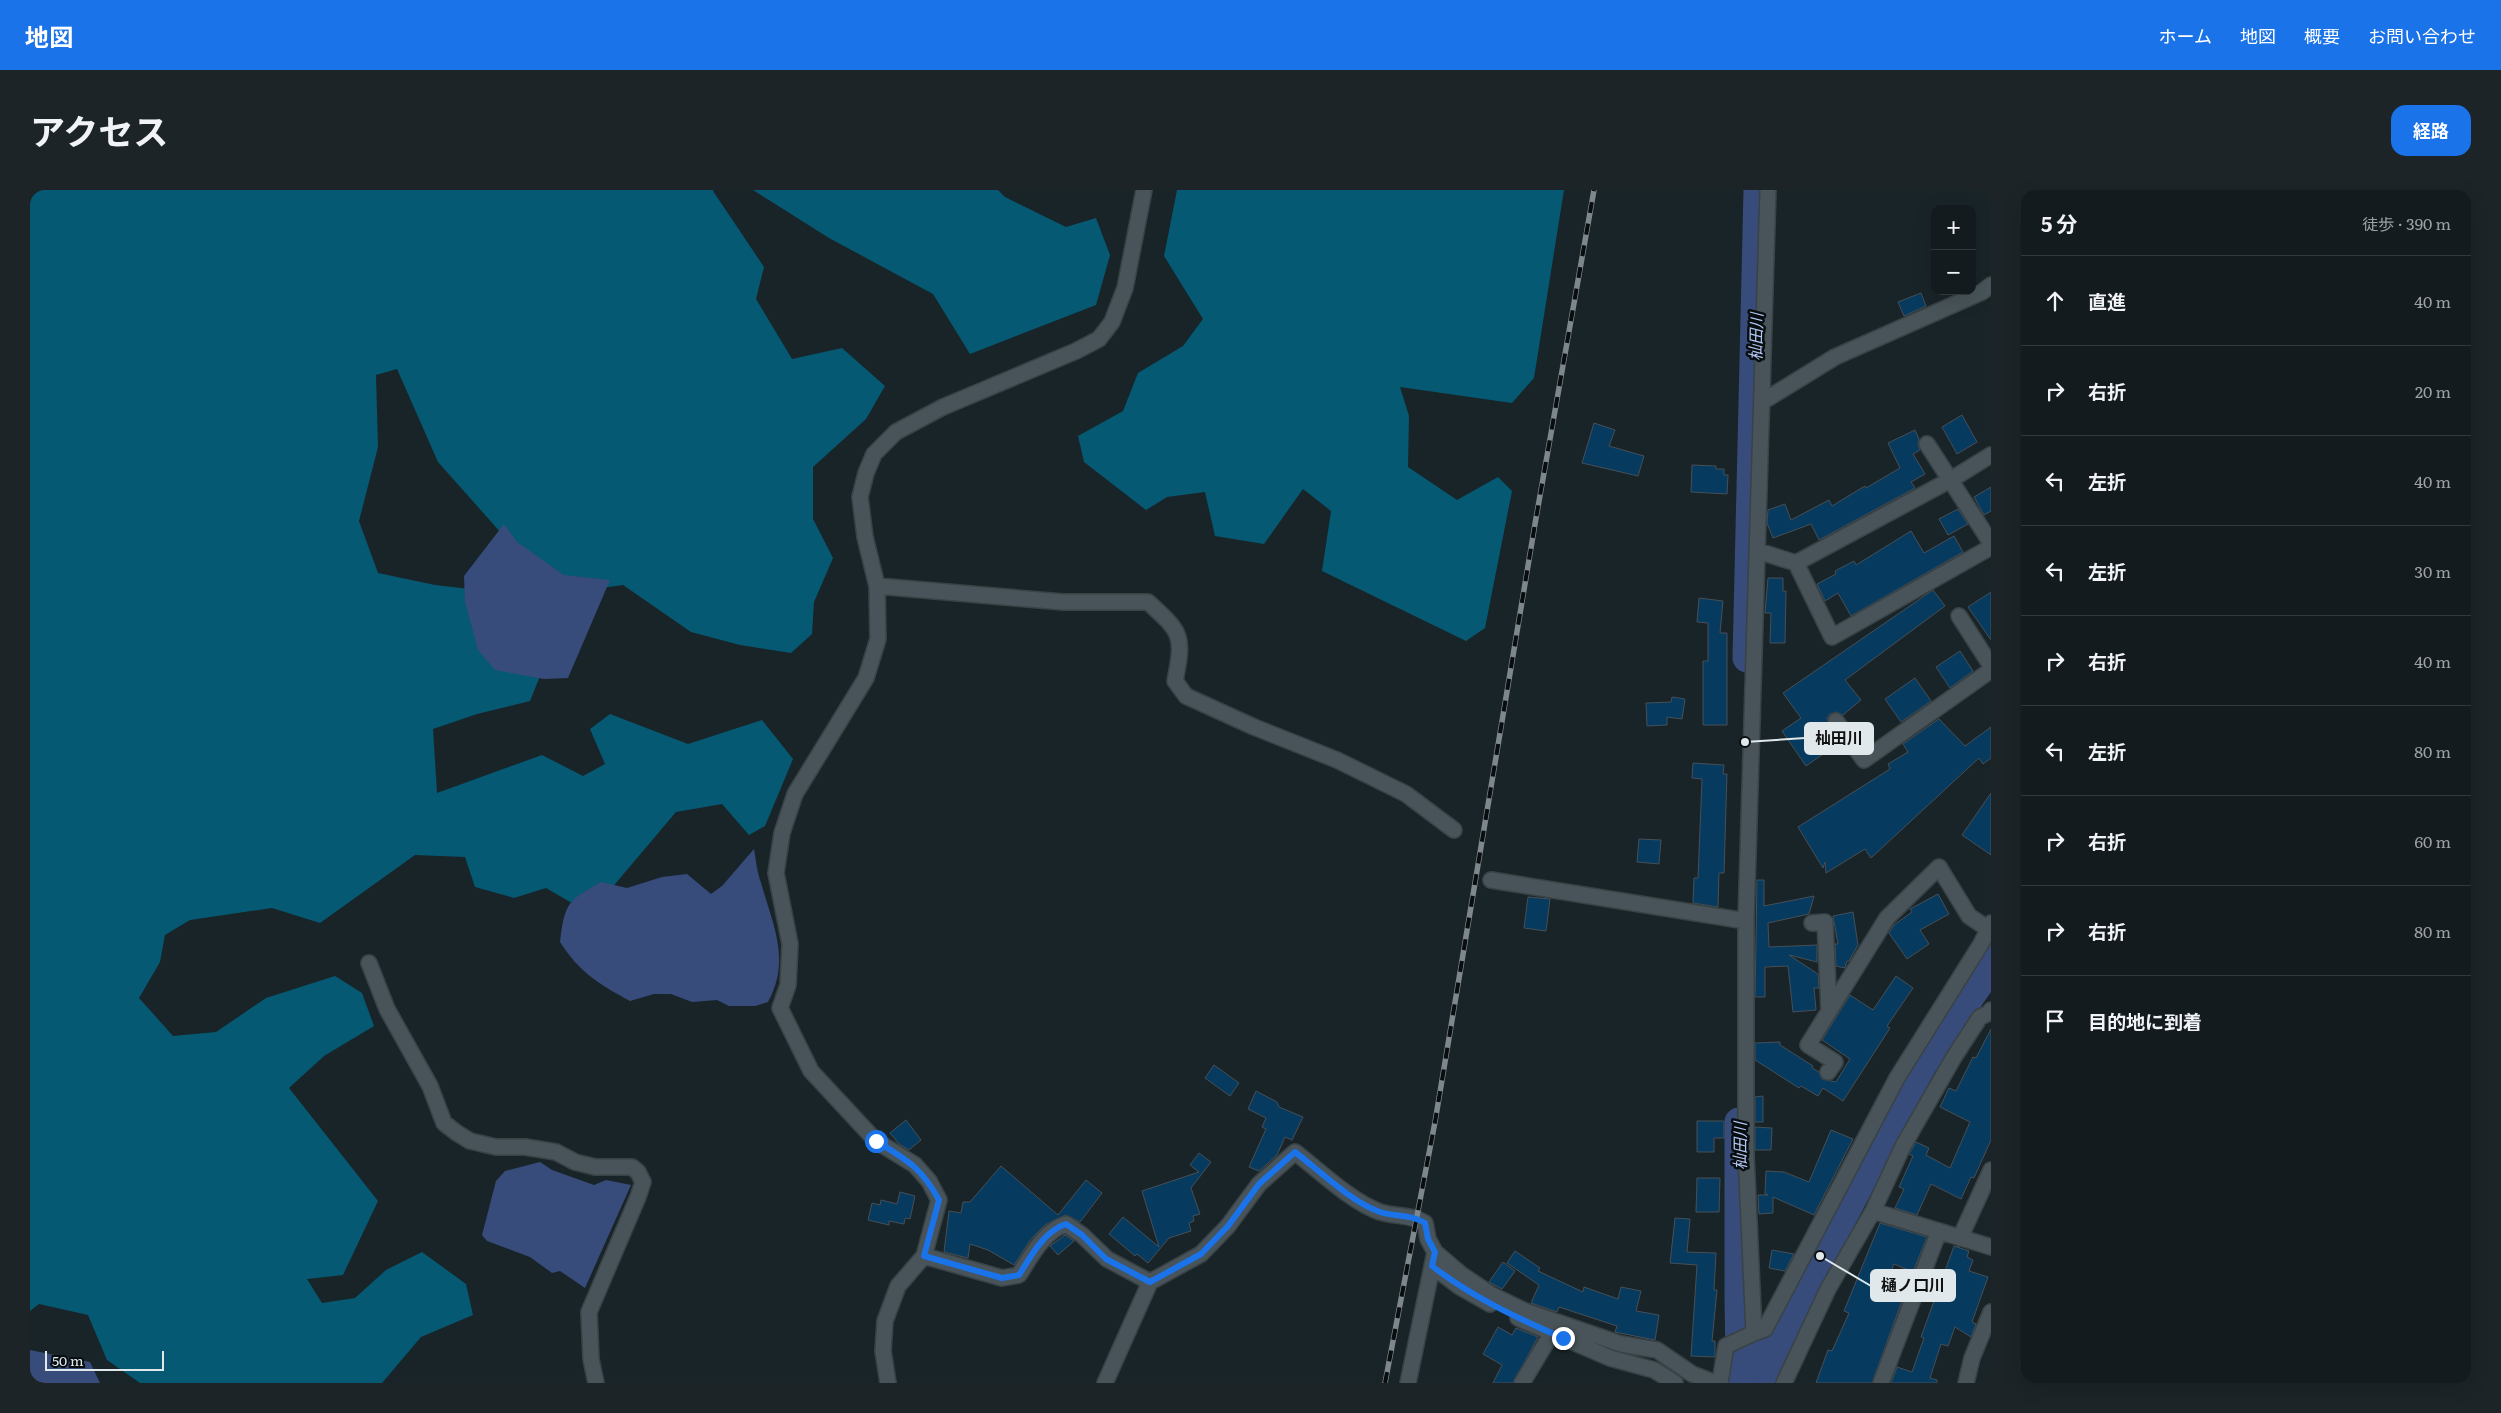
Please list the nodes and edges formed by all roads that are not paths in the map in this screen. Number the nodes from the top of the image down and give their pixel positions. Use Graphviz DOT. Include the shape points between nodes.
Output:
graph roads {
  1 [pos="1144,190"];
  2 [pos="1768,190"];
  3 [pos="1991,285"];
  4 [pos="1762,402"];
  5 [pos="1927,444"];
  6 [pos="1991,455"];
  7 [pos="1952,479"];
  8 [pos="1991,545"];
  9 [pos="1758,551"];
  10 [pos="1796,563"];
  11 [pos="877,586"];
  12 [pos="1959,616"];
  13 [pos="1991,666"];
  14 [pos="1991,670"];
  15 [pos="1836,721"];
  16 [pos="1454,830"];
  17 [pos="1491,880"];
  18 [pos="1746,921"];
  19 [pos="1812,923"];
  20 [pos="1990,927"];
  21 [pos="369,963"];
  22 [pos="1991,1010"];
  23 [pos="1830,1011"];
  24 [pos="1828,1072"];
  25 [pos="1991,1170"];
  26 [pos="1873,1211"];
  27 [pos="1939,1231"];
  28 [pos="1960,1238"];
  29 [pos="1991,1248"];
  30 [pos="924,1256"];
  31 [pos="1434,1259"];
  32 [pos="1150,1282"];
  33 [pos="1991,1312"];
  34 [pos="1754,1332"];
  35 [pos="1552,1333"];
  36 [pos="596,1383"];
  37 [pos="888,1383"];
  38 [pos="1105,1383"];
  39 [pos="1408,1383"];
  40 [pos="1522,1383"];
  41 [pos="1675,1383"];
  42 [pos="1715,1383"];
  43 [pos="1720,1383"];
  44 [pos="1784,1383"];
  45 [pos="1881,1383"];
  46 [pos="1966,1383"];
  1 -- 11 [label="street" via="1125,288 1112,322 1099,339 1076,352 943,407 896,432 874,454 860,497 865,537"];
  2 -- 4 [label="street"];
  3 -- 4 [label="street" via="1982,292 1835,357"];
  4 -- 9 [label="street"];
  5 -- 7 [label="street"];
  6 -- 7 [label="street"];
  7 -- 8 [label="street"];
  7 -- 10 [label="street"];
  8 -- 10 [label="street" via="1832,637"];
  9 -- 10 [label="street"];
  9 -- 18 [label="street"];
  11 -- 16 [label="street" via="1063,602 1148,602 1173,625 1182,649 1175,681 1186,696 1254,728 1338,760 1406,794"];
  11 -- 30 [label="street" via="878,639 866,678 795,794 782,833 776,873 790,944 788,985 780,1008 811,1071 876,1141 915,1166 929,1181 939,1200"];
  12 -- 13 [label="street"];
  14 -- 15 [label="street" via="1864,760"];
  17 -- 18 [label="street"];
  18 -- 34 [label="street" via="1746,1154"];
  19 -- 23 [label="street" via="1825,922"];
  20 -- 23 [label="street" via="1969,916 1939,867 1887,918"];
  20 -- 34 [label="street" via="1897,1078 1766,1329"];
  21 -- 36 [label="street" via="387,1009 430,1086 444,1122 457,1133 496,1147 548,1151 595,1167 632,1167 638,1172 643,1182 638,1197 589,1312 591,1359"];
  22 -- 26 [label="street" via="1980,1017 1954,1057 1903,1146"];
  23 -- 24 [label="street" via="1808,1045 1835,1062"];
  25 -- 28 [label="street"];
  26 -- 27 [label="street"];
  26 -- 44 [label="street" via="1828,1289"];
  27 -- 28 [label="street"];
  27 -- 45 [label="street"];
  28 -- 29 [label="street"];
  30 -- 32 [label="street" via="1002,1278 1019,1275 1055,1227 1066,1224 1106,1259"];
  30 -- 37 [label="street" via="898,1286 885,1321 883,1351"];
  31 -- 32 [label="street" via="1425,1223 1416,1218 1380,1212 1348,1193 1295,1152 1259,1184 1228,1226 1201,1254"];
  31 -- 35 [label="street" via="1460,1287 1504,1312"];
  31 -- 39 [label="street"];
  31 -- 42 [label="street" via="1525,1311 1621,1344 1657,1350 1692,1374"];
  32 -- 38 [label="street"];
  33 -- 46 [label="street" via="1972,1358"];
  34 -- 43 [label="street" via="1726,1346"];
  35 -- 40 [label="street"];
  35 -- 41 [label="street" via="1610,1358 1654,1370"];
}
